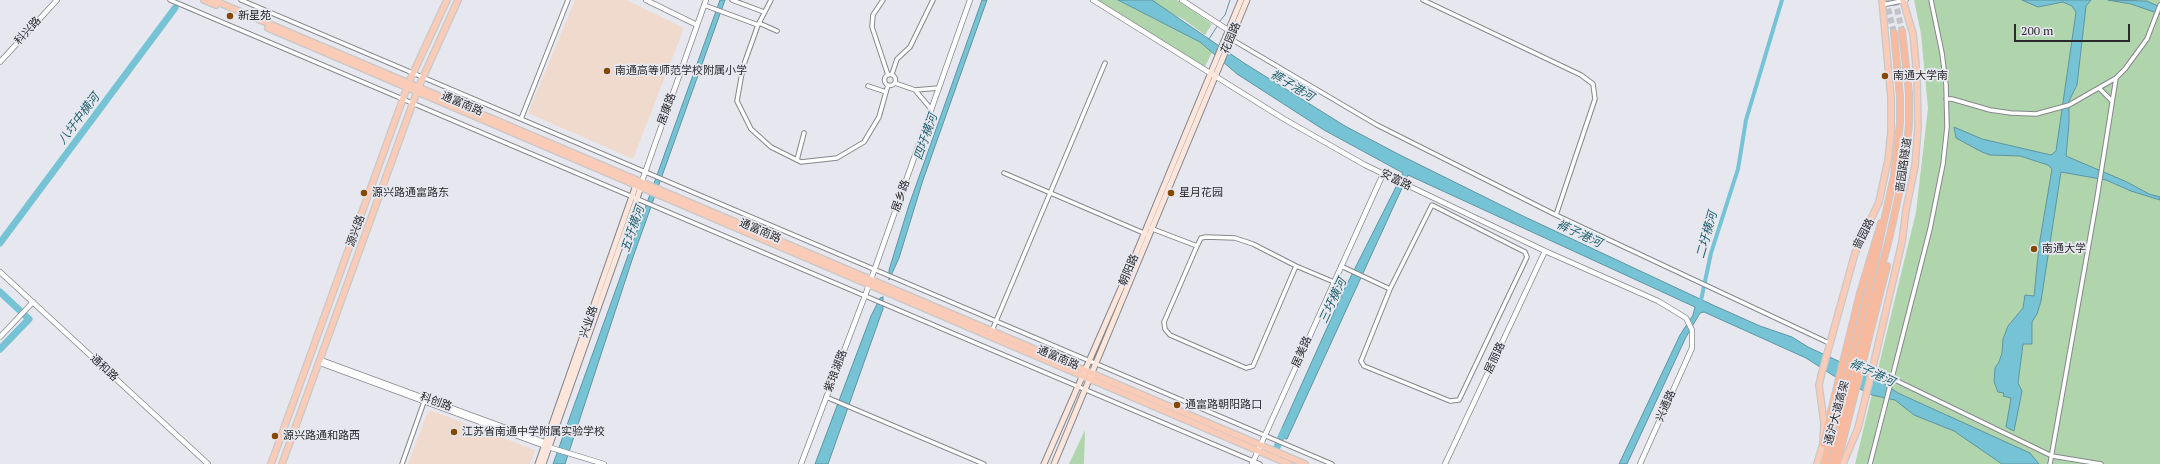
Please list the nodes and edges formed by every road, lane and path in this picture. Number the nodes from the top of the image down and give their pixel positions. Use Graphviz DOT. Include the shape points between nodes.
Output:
graph roads {
  1 [pos="57,0"];
  2 [pos="170,0"];
  3 [pos="204,0"];
  4 [pos="213,0"];
  5 [pos="241,0"];
  6 [pos="447,0"];
  7 [pos="458,0"];
  8 [pos="568,0"];
  9 [pos="646,0"];
  10 [pos="706,0"];
  11 [pos="732,0"];
  12 [pos="770,0"];
  13 [pos="883,0"];
  14 [pos="933,0"];
  15 [pos="970,0"];
  16 [pos="1093,0"];
  17 [pos="1182,0"];
  18 [pos="1241,0"];
  19 [pos="1247,0"];
  20 [pos="1423,0"];
  21 [pos="1904,0"];
  22 [pos="1931,0"];
  23 [pos="1882,3"];
  24 [pos="2160,5"];
  25 [pos="704,6"];
  26 [pos="764,12"];
  27 [pos="697,24"];
  28 [pos="758,24"];
  29 [pos="1228,30"];
  30 [pos="777,31"];
  31 [pos="1902,31"];
  32 [pos="1894,33"];
  33 [pos="1231,38"];
  34 [pos="1218,61"];
  35 [pos="0,62"];
  36 [pos="1105,63"];
  37 [pos="413,73"];
  38 [pos="890,75"];
  39 [pos="1212,75"];
  40 [pos="423,78"];
  41 [pos="2116,78"];
  42 [pos="895,83"];
  43 [pos="408,85"];
  44 [pos="888,85"];
  45 [pos="419,86"];
  46 [pos="868,86"];
  47 [pos="939,88"];
  48 [pos="2099,88"];
  49 [pos="915,90"];
  50 [pos="417,92"];
  51 [pos="886,92"];
  52 [pos="403,98"];
  53 [pos="1946,99"];
  54 [pos="2112,101"];
  55 [pos="413,102"];
  56 [pos="931,110"];
  57 [pos="521,119"];
  58 [pos="804,133"];
  59 [pos="796,160"];
  60 [pos="644,172"];
  61 [pos="1004,172"];
  62 [pos="1383,174"];
  63 [pos="639,183"];
  64 [pos="659,191"];
  65 [pos="1050,192"];
  66 [pos="1899,197"];
  67 [pos="634,198"];
  68 [pos="1889,205"];
  69 [pos="1556,215"];
  70 [pos="1149,228"];
  71 [pos="1147,234"];
  72 [pos="1197,246"];
  73 [pos="1545,251"];
  74 [pos="1296,266"];
  75 [pos="1341,266"];
  76 [pos="875,269"];
  77 [pos="0,272"];
  78 [pos="871,278"];
  79 [pos="1334,282"];
  80 [pos="869,285"];
  81 [pos="1390,289"];
  82 [pos="1868,293"];
  83 [pos="865,296"];
  84 [pos="33,302"];
  85 [pos="996,320"];
  86 [pos="992,330"];
  87 [pos="0,337"];
  88 [pos="989,337"];
  89 [pos="1829,343"];
  90 [pos="1692,348"];
  91 [pos="1089,360"];
  92 [pos="320,362"];
  93 [pos="1096,364"];
  94 [pos="1859,368"];
  95 [pos="1085,370"];
  96 [pos="1082,376"];
  97 [pos="1091,376"];
  98 [pos="1891,378"];
  99 [pos="1078,387"];
  100 [pos="1854,388"];
  101 [pos="1085,390"];
  102 [pos="826,397"];
  103 [pos="425,400"];
  104 [pos="1265,435"];
  105 [pos="547,444"];
  106 [pos="1823,444"];
  107 [pos="1260,445"];
  108 [pos="1258,451"];
  109 [pos="2052,456"];
  110 [pos="1252,462"];
  111 [pos="208,464"];
  112 [pos="271,464"];
  113 [pos="282,464"];
  114 [pos="402,464"];
  115 [pos="538,464"];
  116 [pos="543,464"];
  117 [pos="604,464"];
  118 [pos="801,464"];
  119 [pos="984,464"];
  120 [pos="1044,464"];
  121 [pos="1054,464"];
  122 [pos="1260,464"];
  123 [pos="1289,464"];
  124 [pos="1305,464"];
  125 [pos="1332,464"];
  126 [pos="1445,464"];
  127 [pos="1640,464"];
  128 [pos="1818,464"];
  129 [pos="1824,464"];
  130 [pos="1831,464"];
  131 [pos="1837,464"];
  132 [pos="1843,464"];
  133 [pos="1870,464"];
  134 [pos="2050,464"];
  135 [pos="2101,464"];
  1 -- 35 [label="street, 科兴路"];
  2 -- 52 [label="street"];
  3 -- 43 [label="main road, 通富南路"];
  4 -- 43 [label="main road, 通富南路"];
  5 -- 37 [label="street"];
  6 -- 37 [label="main road, 源兴路"];
  7 -- 40 [label="main road, 源兴路"];
  8 -- 57 [label="street"];
  9 -- 27 [label="street"];
  10 -- 25 [label="street, 居康路"];
  11 -- 26 [label="street"];
  12 -- 26 [label="street"];
  13 -- 38 [label="street" via="873,15 872,27"];
  14 -- 38 [label="street" via="910,47 897,60"];
  15 -- 47 [label="street, 居乡路"];
  16 -- 39 [label="street, 安富路"];
  17 -- 29 [label="street"];
  18 -- 29 [label="main road, 花园路"];
  19 -- 33 [label="main road, 花园路"];
  20 -- 69 [label="street" via="1581,75 1593,84 1595,99"];
  21 -- 23 [label="street"];
  21 -- 132 [label="main road" via="1909,15 1917,76 1918,127 1915,166 1902,242 1867,393 1858,428"];
  22 -- 53 [label="street" via="1942,54"];
  23 -- 89 [label="main road, 啬园路" via="1892,98 1888,160 1879,202 1855,253"];
  24 -- 41 [label="street" via="2147,39 2137,55"];
  25 -- 27 [label="street, 居康路"];
  25 -- 28 [label="street"];
  26 -- 28 [label="street"];
  27 -- 60 [label="street, 居康路"];
  28 -- 30 [label="street"];
  28 -- 59 [label="street" via="743,67 737,100 751,130 770,147"];
  29 -- 34 [label="main road, 花园路"];
  31 -- 66 [label="highway, 啬园路隧道" via="1909,93 1909,125"];
  32 -- 68 [label="highway, 啬园路隧道" via="1900,123"];
  33 -- 34 [label="main road, 花园路"];
  33 -- 69 [label="street" via="1377,125"];
  34 -- 39 [label="main road, 花园路"];
  36 -- 65 [label="street"];
  37 -- 40 [label="street"];
  37 -- 43 [label="main road, 源兴路"];
  38 -- 42 [label="street" via="896,78"];
  38 -- 44 [label="street" via="885,79"];
  39 -- 62 [label="street, 安富路" via="1284,119"];
  39 -- 70 [label="main road, 朝阳路"];
  40 -- 45 [label="main road, 源兴路"];
  40 -- 57 [label="street"];
  41 -- 48 [label="street"];
  41 -- 54 [label="street"];
  42 -- 44 [label="street"];
  42 -- 49 [label="street"];
  43 -- 45 [label="main road, 通富南路"];
  43 -- 50 [label="main road, 通富南路"];
  43 -- 52 [label="main road, 源兴路"];
  44 -- 51 [label="street"];
  45 -- 50 [label="main road, 源兴路"];
  45 -- 63 [label="main road, 通富南路"];
  46 -- 51 [label="street"];
  47 -- 49 [label="street"];
  47 -- 56 [label="street, 居乡路"];
  48 -- 53 [label="street" via="2069,105 2036,114 2011,114"];
  48 -- 54 [label="street"];
  49 -- 56 [label="street"];
  50 -- 55 [label="main road, 源兴路"];
  50 -- 63 [label="main road, 通富南路"];
  51 -- 59 [label="street" via="879,117 864,142 837,158 801,162"];
  52 -- 55 [label="street"];
  52 -- 112 [label="main road, 源兴路"];
  53 -- 98 [label="street" via="1946,133 1939,187"];
  54 -- 109 [label="street"];
  55 -- 67 [label="street"];
  55 -- 92 [label="main road, 源兴路"];
  56 -- 76 [label="street, 居乡路"];
  57 -- 60 [label="street"];
  58 -- 59 [label="street"];
  60 -- 63 [label="street, 居康路"];
  60 -- 76 [label="street"];
  61 -- 65 [label="street"];
  62 -- 73 [label="street, 安富路"];
  62 -- 75 [label="street, 居美路"];
  63 -- 64 [label="main road, 通富南路"];
  63 -- 67 [label="main road, 兴业路"];
  64 -- 78 [label="main road, 通富南路"];
  64 -- 80 [label="main road, 通富南路"];
  65 -- 71 [label="street"];
  65 -- 85 [label="street"];
  66 -- 94 [label="highway, 啬园路隧道"];
  66 -- 94 [label="highway" via="1892,241"];
  67 -- 83 [label="street"];
  67 -- 105 [label="main road, 兴业路"];
  68 -- 82 [label="highway, 啬园路隧道"];
  68 -- 106 [label="highway" via="1874,241"];
  69 -- 89 [label="street"];
  70 -- 71 [label="main road, 朝阳路"];
  70 -- 72 [label="street"];
  71 -- 91 [label="main road, 朝阳路"];
  71 -- 93 [label="main road, 朝阳路"];
  72 -- 74 [label="street" via="1201,238 1235,238 1253,244"];
  72 -- 74 [label="street" via="1164,322 1165,329 1170,335 1246,368 1253,366"];
  73 -- 90 [label="street, 安富路" via="1677,311 1686,318 1692,330"];
  73 -- 126 [label="street, 居丽路"];
  74 -- 79 [label="street"];
  75 -- 79 [label="street, 居美路"];
  75 -- 81 [label="street"];
  76 -- 78 [label="street, 居乡路"];
  76 -- 85 [label="street"];
  77 -- 84 [label="street, 通和路"];
  78 -- 80 [label="street, 紫琅湖路"];
  78 -- 86 [label="main road, 通富南路"];
  79 -- 104 [label="street, 居美路"];
  80 -- 83 [label="street, 紫琅湖路"];
  80 -- 88 [label="main road, 通富南路"];
  81 -- 81 [label="street" via="1432,205 1525,252 1527,257 1459,400 1450,401 1364,366 1361,361"];
  82 -- 129 [label="highway, 通沪大道高架"];
  83 -- 99 [label="street"];
  83 -- 102 [label="street, 紫琅湖路"];
  84 -- 87 [label="street"];
  84 -- 111 [label="street, 通和路"];
  85 -- 86 [label="street"];
  85 -- 91 [label="street"];
  86 -- 88 [label="street"];
  86 -- 95 [label="main road, 通富南路"];
  88 -- 96 [label="main road, 通富南路"];
  89 -- 106 [label="main road, 啬园路" via="1819,385 1824,423"];
  90 -- 127 [label="street, 兴通路"];
  91 -- 93 [label="street"];
  91 -- 95 [label="main road, 朝阳路"];
  92 -- 103 [label="street, 科创路"];
  92 -- 113 [label="main road, 源兴路"];
  93 -- 97 [label="main road, 朝阳路"];
  93 -- 104 [label="street"];
  94 -- 100 [label="highway"];
  95 -- 96 [label="main road, 朝阳路"];
  95 -- 97 [label="main road, 通富南路"];
  96 -- 97 [label="main road, 通富南路"];
  96 -- 99 [label="main road, 朝阳路"];
  97 -- 101 [label="main road, 朝阳路"];
  97 -- 107 [label="main road, 通富南路"];
  97 -- 108 [label="main road, 通富南路"];
  98 -- 109 [label="street"];
  98 -- 133 [label="street"];
  99 -- 101 [label="street"];
  99 -- 120 [label="main road, 朝阳路"];
  100 -- 130 [label="highway, 通沪大道高架"];
  100 -- 131 [label="highway"];
  101 -- 110 [label="street"];
  101 -- 121 [label="main road, 朝阳路"];
  102 -- 118 [label="street, 紫琅湖路"];
  102 -- 119 [label="street"];
  103 -- 105 [label="street, 科创路"];
  103 -- 114 [label="street"];
  104 -- 107 [label="street, 居美路"];
  104 -- 125 [label="street"];
  105 -- 115 [label="main road, 兴业路"];
  105 -- 116 [label="main road, 兴业路"];
  105 -- 117 [label="street, 科创路"];
  106 -- 128 [label="main road, 啬园路"];
  107 -- 108 [label="street, 居美路"];
  107 -- 124 [label="main road, 通富南路"];
  108 -- 110 [label="street, 居美路"];
  108 -- 123 [label="main road, 通富南路"];
  109 -- 134 [label="street"];
  109 -- 135 [label="street"];
  110 -- 122 [label="street"];
}
